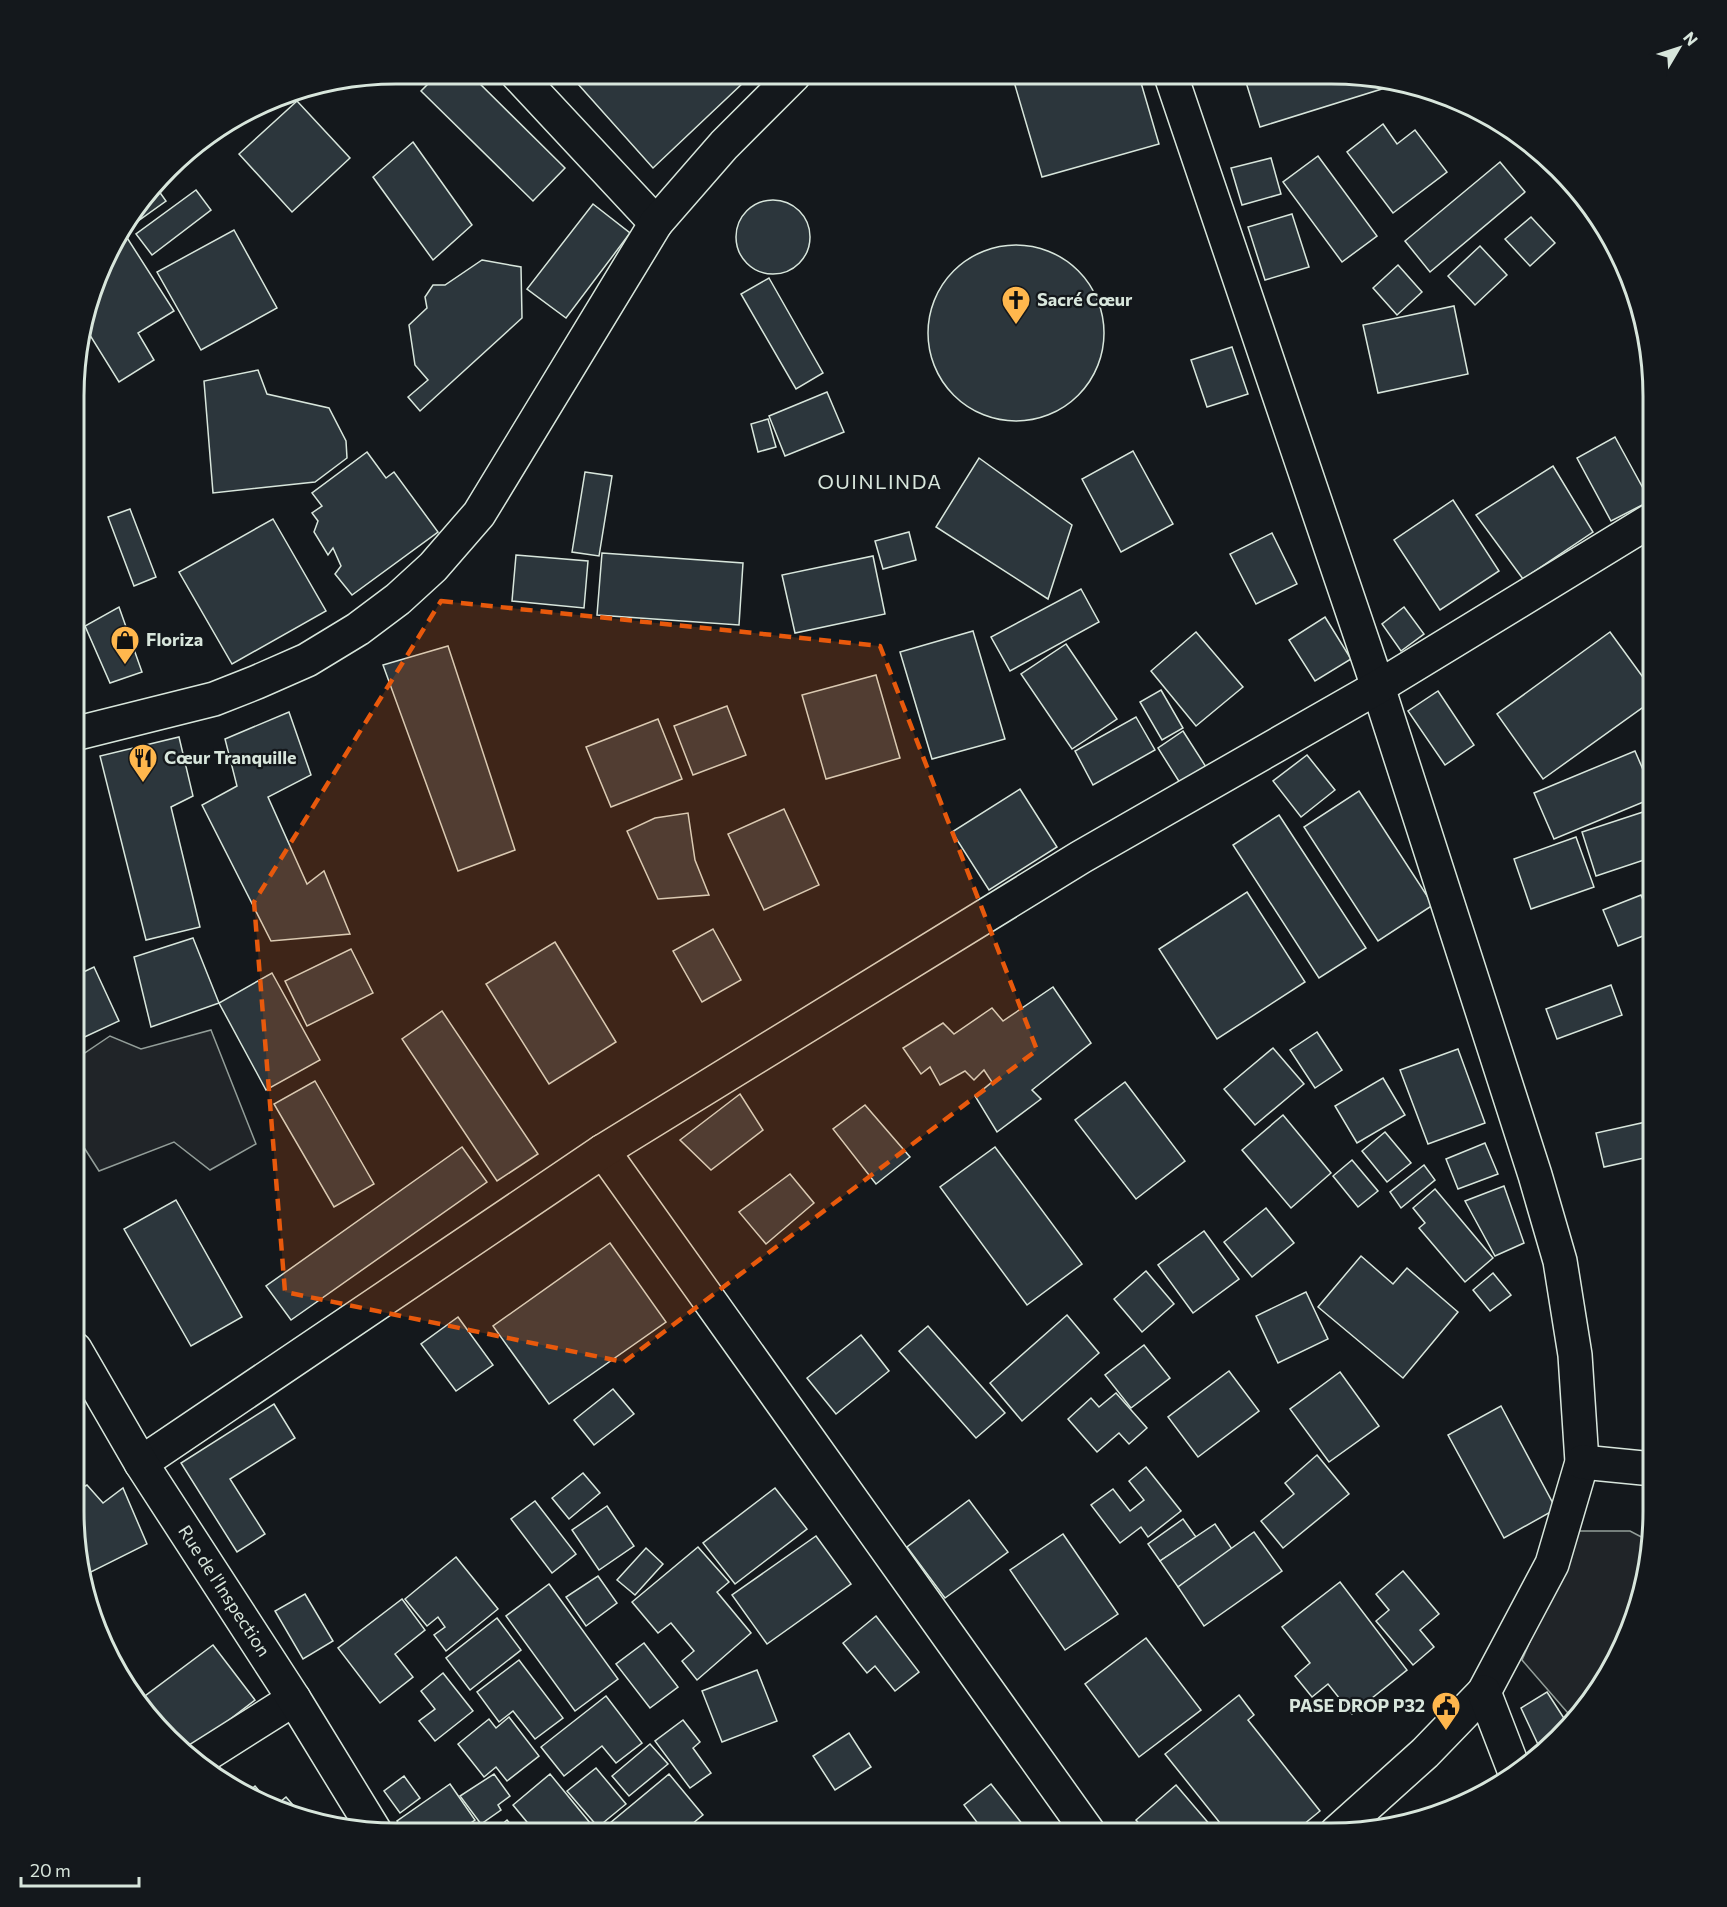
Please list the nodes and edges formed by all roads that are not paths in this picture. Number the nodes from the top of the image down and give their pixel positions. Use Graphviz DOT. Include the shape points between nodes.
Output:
graph roads {
  1 [pos="526,84"];
  2 [pos="785,84"];
  3 [pos="1174,84"];
  4 [pos="656,223"];
  5 [pos="1643,525"];
  6 [pos="1378,687"];
  7 [pos="84,732"];
  8 [pos="603,1151"];
  9 [pos="84,1365"];
  10 [pos="1582,1462"];
  11 [pos="141,1463"];
  12 [pos="1643,1468"];
  13 [pos="1484,1692"];
  14 [pos="294,1699"];
  15 [pos="203,1757"];
  16 [pos="1512,1765"];
  17 [pos="369,1821"];
  18 [pos="1348,1822"];
  19 [pos="1082,1823"];
  1 -- 4 [label="street"];
  2 -- 4 [label="street" via="724,145"];
  3 -- 6 [label="street"];
  4 -- 7 [label="street" via="478,514 398,599 307,660 257,682 214,699"];
  5 -- 6 [label="street"];
  6 -- 8 [label="street" via="1081,857"];
  6 -- 10 [label="street" via="1560,1261 1575,1355"];
  8 -- 11 [label="street"];
  8 -- 19 [label="street"];
  9 -- 11 [label="street, Rue de l'Inspection"];
  10 -- 12 [label="street"];
  10 -- 13 [label="street" via="1552,1564"];
  11 -- 14 [label="street, Rue de l'Inspection"];
  13 -- 16 [label="street"];
  13 -- 18 [label="street" via="1425,1753"];
  14 -- 15 [label="street"];
  14 -- 17 [label="street, Rue de l'Inspection"];
}
